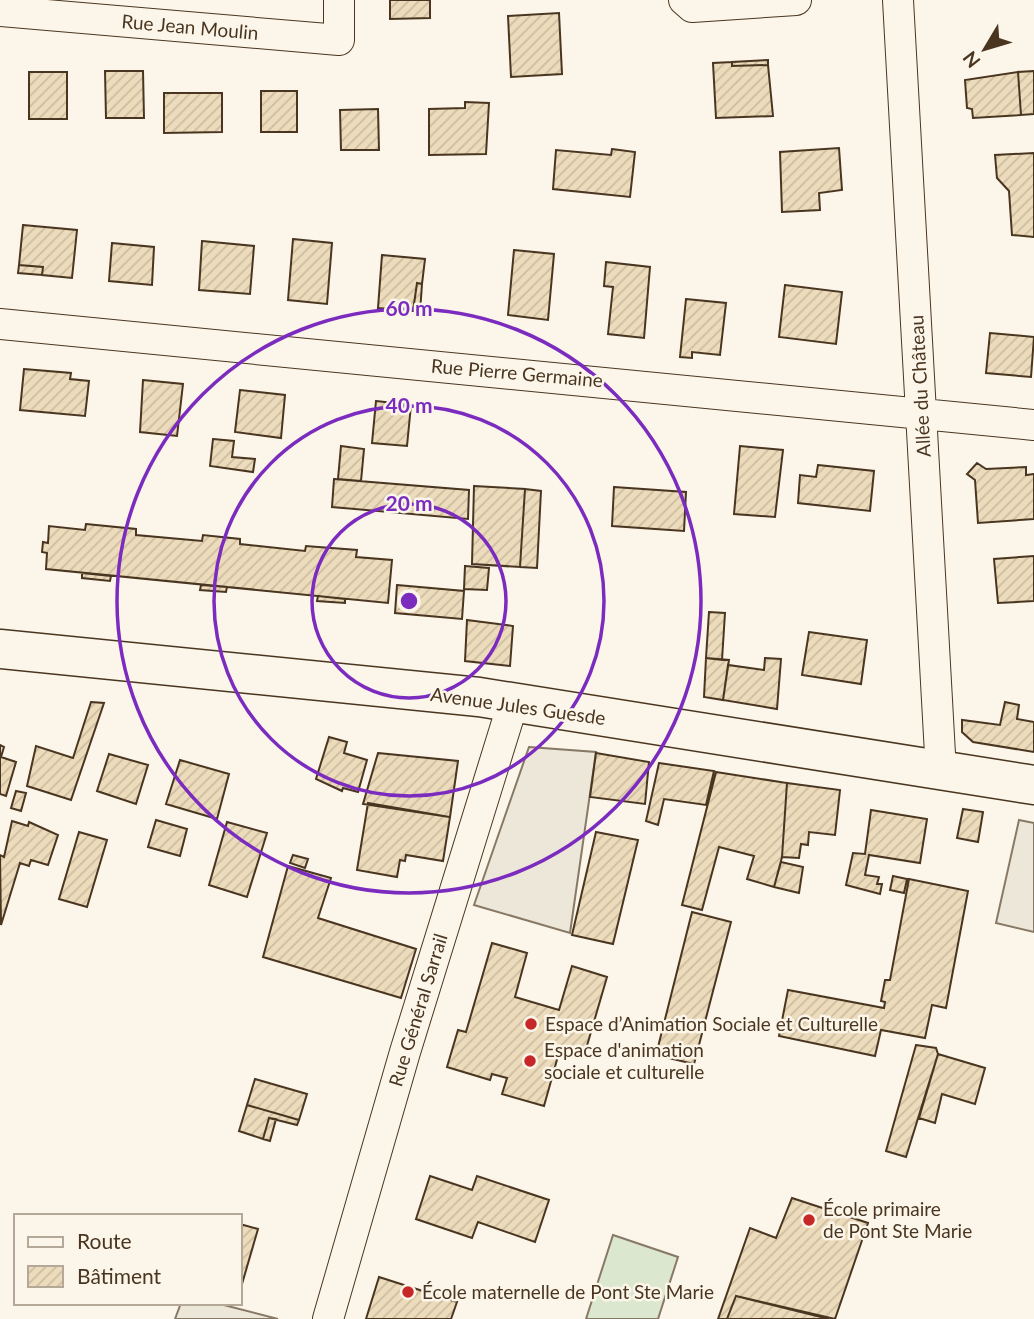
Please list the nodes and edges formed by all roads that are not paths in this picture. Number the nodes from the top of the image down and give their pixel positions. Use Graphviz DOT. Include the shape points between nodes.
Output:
graph roads {
  1 [pos="339,0"];
  2 [pos="684,0"];
  3 [pos="796,0"];
  4 [pos="898,0"];
  5 [pos="0,11"];
  6 [pos="0,324"];
  7 [pos="922,412"];
  8 [pos="1034,425"];
  9 [pos="0,649"];
  10 [pos="513,703"];
  11 [pos="941,772"];
  12 [pos="1034,785"];
  13 [pos="328,1319"];
  1 -- 5 [label="street, Rue Jean Moulin" via="339,40"];
  2 -- 3 [label="street" via="692,7"];
  4 -- 7 [label="street, Allée du Château"];
  6 -- 7 [label="street, Rue Pierre Germaine"];
  7 -- 8 [label="street, Rue Pierre Germaine"];
  7 -- 11 [label="street, Allée du Château"];
  9 -- 10 [label="main road, Avenue Jules Guesde"];
  10 -- 11 [label="main road, Avenue Jules Guesde"];
  10 -- 13 [label="street, Rue Général Sarrail"];
  11 -- 12 [label="main road, Avenue Jules Guesde"];
}
